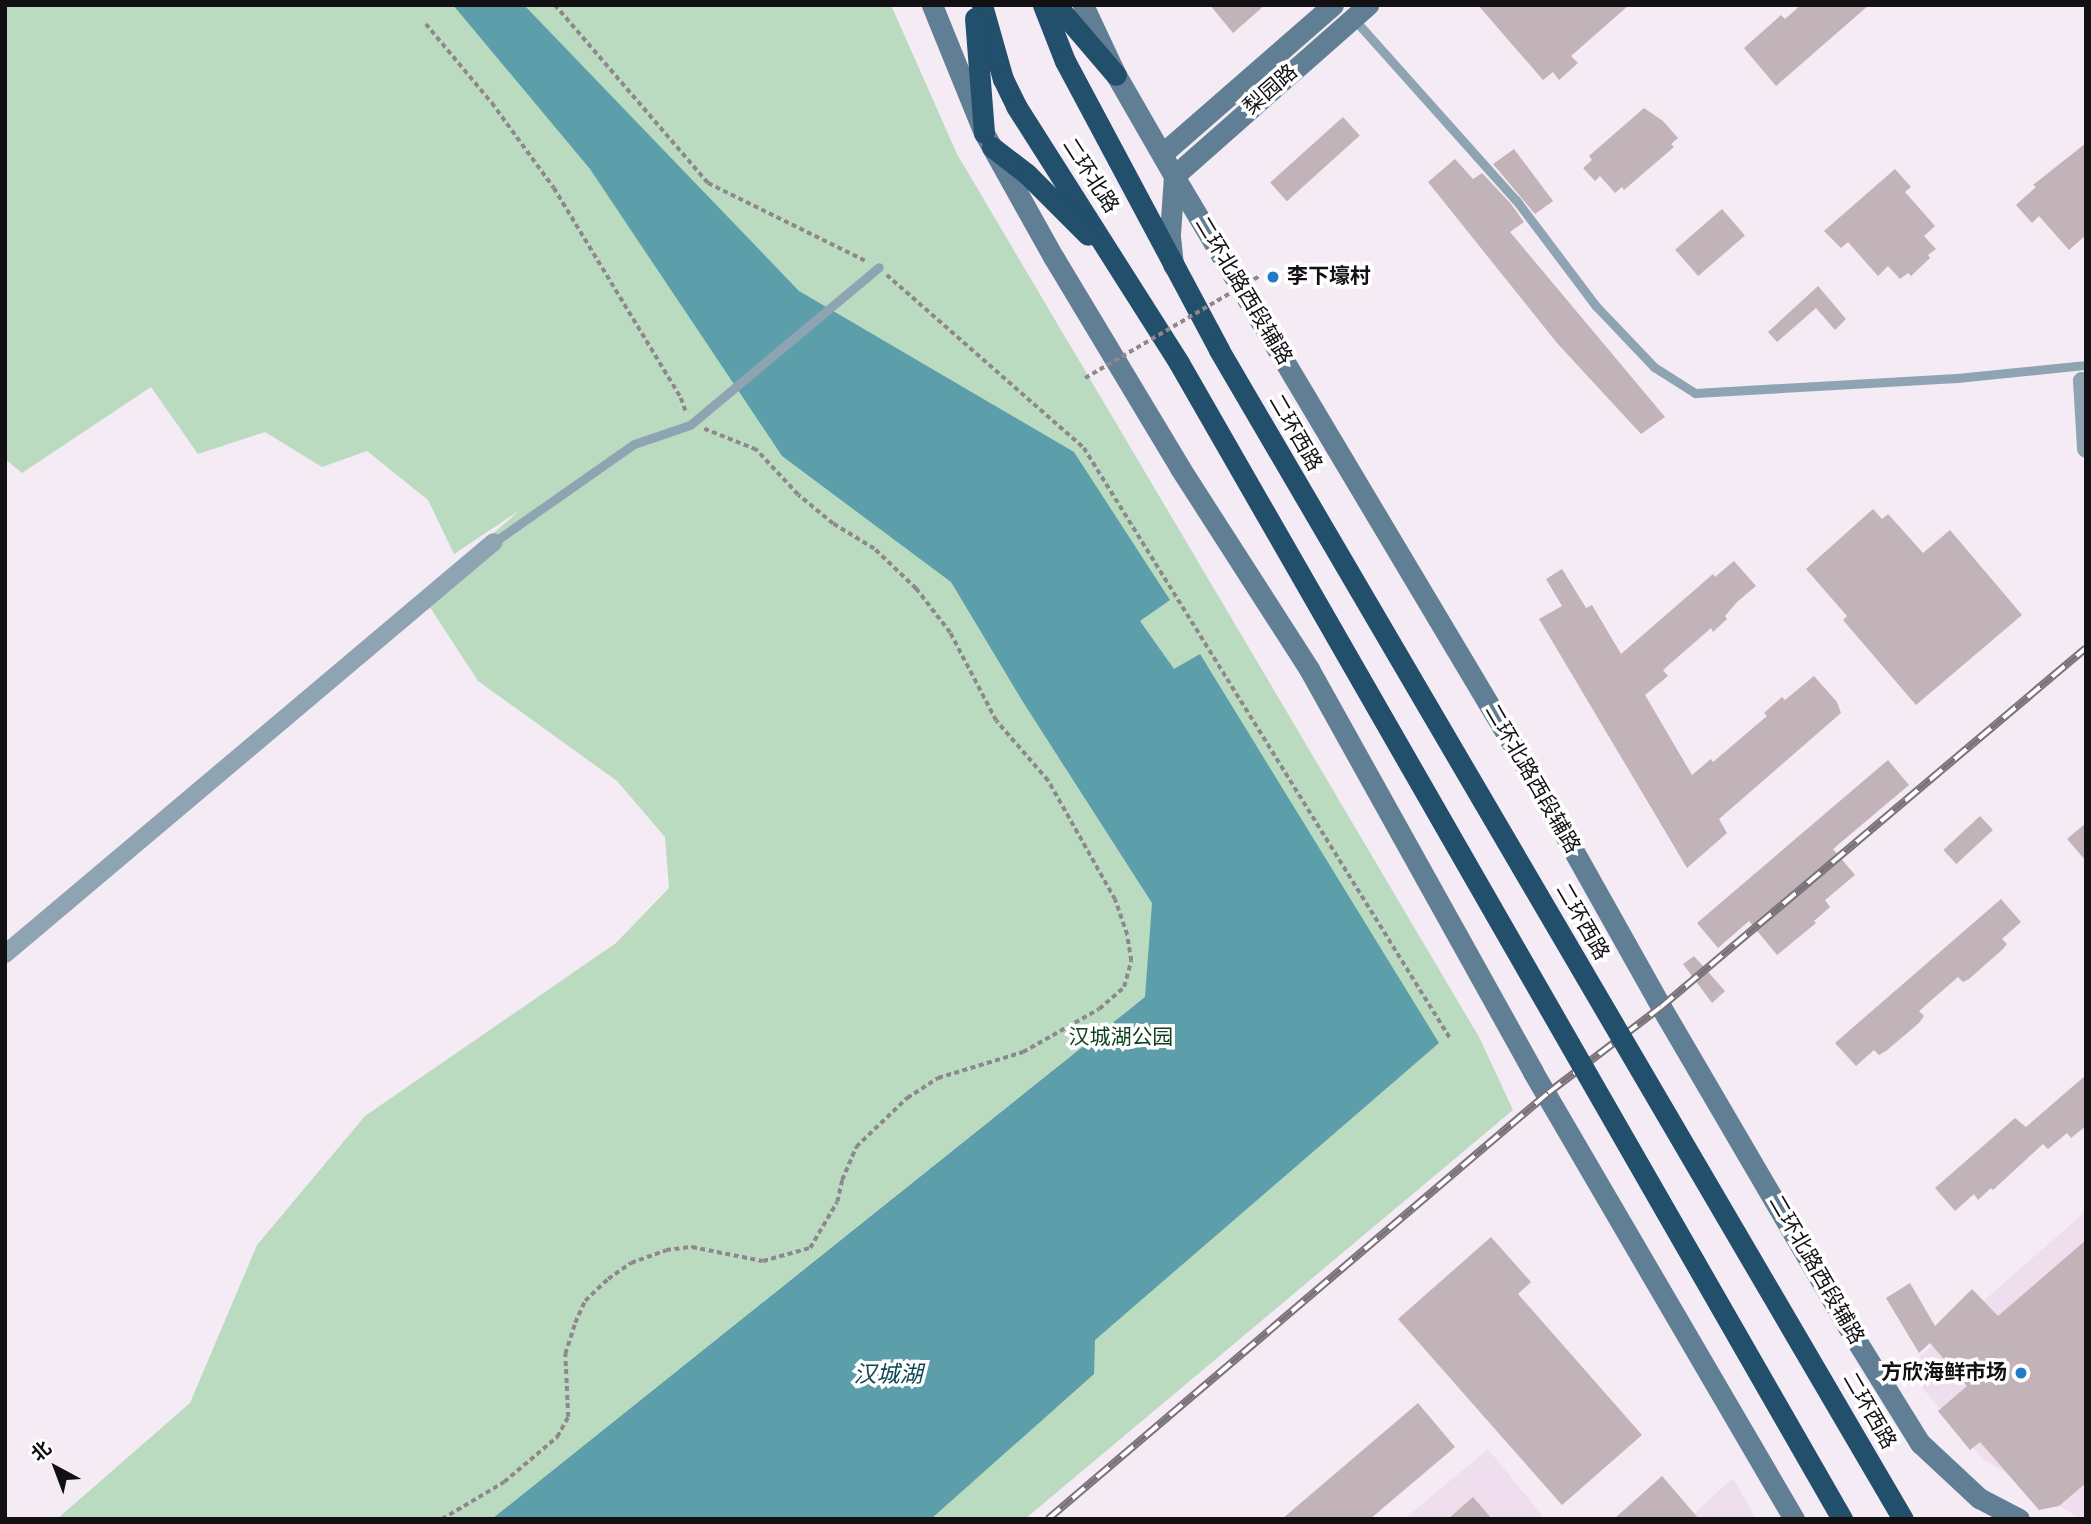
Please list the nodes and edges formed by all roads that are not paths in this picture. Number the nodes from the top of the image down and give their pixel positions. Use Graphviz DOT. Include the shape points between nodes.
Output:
graph roads {
  1 [pos="932,5"];
  2 [pos="974,5"];
  3 [pos="982,5"];
  4 [pos="1043,5"];
  5 [pos="1056,5"];
  6 [pos="1083,5"];
  7 [pos="1333,5"];
  8 [pos="1361,12"];
  9 [pos="1116,75"];
  10 [pos="988,140"];
  11 [pos="1162,154"];
  12 [pos="1174,176"];
  13 [pos="1114,257"];
  14 [pos="878,267"];
  15 [pos="1174,270"];
  16 [pos="1219,350"];
  17 [pos="2084,376"];
  18 [pos="2086,449"];
  19 [pos="494,542"];
  20 [pos="5,954"];
  21 [pos="1794,1519"];
  22 [pos="1842,1519"];
  23 [pos="1903,1519"];
  24 [pos="2019,1519"];
  1 -- 10 [label="main road"];
  2 -- 10 [label="highway"];
  3 -- 13 [label="highway, 二环北路" via="1003,79 1016,106"];
  4 -- 15 [label="highway, 二环北路" via="1065,61"];
  5 -- 9 [label="highway"];
  6 -- 9 [label="main road, 二环北路西段辅路"];
  7 -- 11 [label="main road, 梨园路"];
  8 -- 12 [label="main road, 梨园路"];
  8 -- 17 [label="lane" via="1516,200 1596,306 1654,368 1695,393 1957,378"];
  9 -- 11 [label="main road, 二环北路西段辅路"];
  10 -- 13 [label="highway"];
  10 -- 21 [label="main road" via="1180,468 1309,669 1533,1072"];
  11 -- 12 [label="main road, 二环北路西段辅路"];
  12 -- 15 [label="main road" via="1170,234"];
  12 -- 24 [label="main road, 二环北路西段辅路" via="1531,775 1661,1007 1920,1443 1979,1498"];
  13 -- 22 [label="highway, 二环北路, bridge"];
  14 -- 19 [label="lane" via="690,425 634,444"];
  15 -- 16 [label="highway, 二环北路"];
  16 -- 23 [label="highway, 二环西路, bridge"];
  17 -- 18 [label="street"];
  19 -- 20 [label="street"];
}
